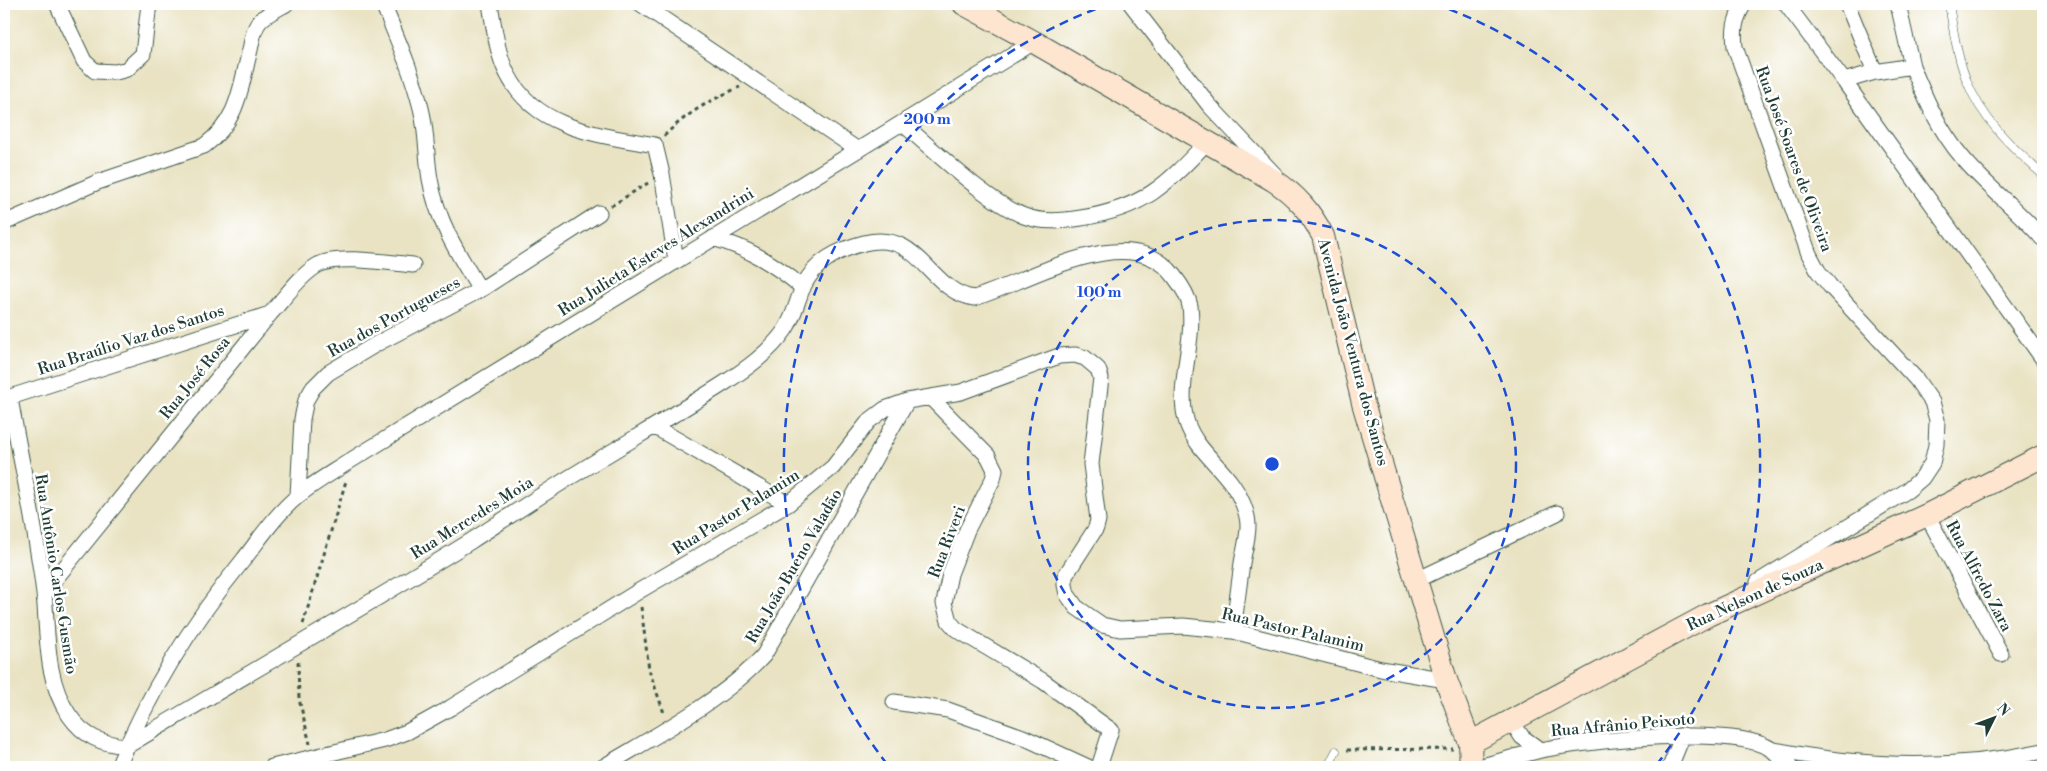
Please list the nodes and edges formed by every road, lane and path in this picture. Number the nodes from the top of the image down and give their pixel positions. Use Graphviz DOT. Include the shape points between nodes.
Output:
graph roads {
  1 [pos="57,4"];
  2 [pos="149,4"];
  3 [pos="286,4"];
  4 [pos="383,4"];
  5 [pos="490,4"];
  6 [pos="641,4"];
  7 [pos="964,4"];
  8 [pos="1131,4"];
  9 [pos="1744,4"];
  10 [pos="1786,4"];
  11 [pos="1847,4"];
  12 [pos="1898,4"];
  13 [pos="1949,4"];
  14 [pos="1034,42"];
  15 [pos="1912,66"];
  16 [pos="1875,72"];
  17 [pos="753,81"];
  18 [pos="1844,81"];
  19 [pos="903,124"];
  20 [pos="1208,141"];
  21 [pos="655,145"];
  22 [pos="858,150"];
  23 [pos="662,174"];
  24 [pos="2043,175"];
  25 [pos="1291,192"];
  26 [pos="599,213"];
  27 [pos="4,223"];
  28 [pos="713,238"];
  29 [pos="2043,239"];
  30 [pos="676,260"];
  31 [pos="413,265"];
  32 [pos="803,288"];
  33 [pos="480,290"];
  34 [pos="270,314"];
  35 [pos="2043,359"];
  36 [pos="931,398"];
  37 [pos="7,399"];
  38 [pos="908,401"];
  39 [pos="655,427"];
  40 [pos="2043,456"];
  41 [pos="352,459"];
  42 [pos="298,496"];
  43 [pos="788,504"];
  44 [pos="1557,513"];
  45 [pos="1926,515"];
  46 [pos="1417,580"];
  47 [pos="640,591"];
  48 [pos="44,593"];
  49 [pos="1708,615"];
  50 [pos="1233,631"];
  51 [pos="297,644"];
  52 [pos="2001,654"];
  53 [pos="1446,680"];
  54 [pos="894,702"];
  55 [pos="1512,722"];
  56 [pos="669,728"];
  57 [pos="1683,735"];
  58 [pos="127,746"];
  59 [pos="1770,749"];
  60 [pos="1540,750"];
  61 [pos="1336,751"];
  62 [pos="2043,751"];
  63 [pos="1473,756"];
  64 [pos="313,758"];
  65 [pos="118,767"];
  66 [pos="272,767"];
  67 [pos="603,767"];
  68 [pos="1088,767"];
  69 [pos="1100,767"];
  70 [pos="1328,767"];
  71 [pos="1670,767"];
  72 [pos="1790,767"];
  1 -- 2 [label="street" via="84,61 101,72 127,68 143,54"];
  3 -- 27 [label="street" via="265,17 255,30 229,122 204,146 98,182"];
  4 -- 33 [label="street" via="422,109 430,180 439,217"];
  5 -- 21 [label="street" via="507,73 527,102 574,129"];
  6 -- 17 [label="street"];
  7 -- 14 [label="main road, Avenida João Ventura dos Santos"];
  8 -- 25 [label="street" via="1209,105"];
  9 -- 49 [label="street, Rua José Soares de Oliveira" via="1733,31 1735,47 1809,254 1830,286 1916,379 1932,402 1936,445 1932,463 1908,490"];
  10 -- 18 [label="street"];
  11 -- 16 [label="street"];
  12 -- 15 [label="street"];
  13 -- 24 [label="lane" via="1966,80 1983,111 2005,140"];
  14 -- 19 [label="street, Rua Julieta Esteves Alexandrini"];
  14 -- 20 [label="main road, Avenida João Ventura dos Santos"];
  15 -- 16 [label="street"];
  15 -- 29 [label="street" via="1941,128 1962,158"];
  16 -- 18 [label="street"];
  17 -- 21 [label="path" via="708,101 680,120"];
  17 -- 22 [label="street"];
  18 -- 35 [label="street"];
  19 -- 20 [label="street" via="1009,208 1025,217 1055,222 1114,212 1141,201 1180,170"];
  19 -- 22 [label="street, Rua Julieta Esteves Alexandrini"];
  20 -- 25 [label="main road, Avenida João Ventura dos Santos"];
  21 -- 23 [label="street"];
  22 -- 28 [label="street, Rua Julieta Esteves Alexandrini"];
  23 -- 26 [label="path"];
  23 -- 30 [label="street"];
  25 -- 46 [label="main road, Avenida João Ventura dos Santos" via="1314,218 1323,236 1363,403"];
  26 -- 33 [label="street, Rua dos Portugueses"];
  28 -- 30 [label="street, Rua Julieta Esteves Alexandrini"];
  28 -- 32 [label="street" via="739,245 780,268"];
  30 -- 41 [label="street, Rua Julieta Esteves Alexandrini"];
  31 -- 34 [label="street, Rua José Rosa" via="328,261 307,274"];
  32 -- 39 [label="street, Rua Mercedes Moia" via="786,329 771,348 749,367"];
  32 -- 50 [label="street, Rua Mercedes Moia" via="811,272 837,251 867,242 885,241 910,250 955,292 974,298 1052,268 1113,251 1134,252 1169,270 1183,288 1190,305 1190,347 1183,389 1187,424 1195,440 1235,488 1244,506 1248,525"];
  33 -- 42 [label="street, Rua dos Portugueses" via="378,343 328,373 313,388 306,400 302,419"];
  34 -- 37 [label="street, Rua Braúlio Vaz dos Santos"];
  34 -- 48 [label="street, Rua José Rosa"];
  36 -- 38 [label="street, Rua Pastor Palamim"];
  36 -- 50 [label="street, Rua Pastor Palamim" via="986,384 1059,356 1075,355 1093,363 1101,378 1090,464 1098,520 1065,576 1067,594 1076,607 1102,625 1120,629 1183,626"];
  36 -- 69 [label="street, Rua Riveri" via="988,456 995,470 950,574 944,603 949,621 956,629 1044,681 1111,730"];
  37 -- 48 [label="street, Rua Antônio Carlos Gusmão"];
  38 -- 43 [label="street, Rua Pastor Palamim" via="877,414 833,467"];
  38 -- 56 [label="street, Rua João Bueno Valadão" via="764,655 734,682"];
  39 -- 43 [label="street"];
  39 -- 51 [label="street, Rua Mercedes Moia"];
  40 -- 45 [label="main road, Rua Nelson de Souza"];
  41 -- 42 [label="street, Rua Julieta Esteves Alexandrini"];
  41 -- 51 [label="path"];
  42 -- 58 [label="street" via="274,520 217,593 177,651 157,683"];
  43 -- 47 [label="street, Rua Pastor Palamim"];
  44 -- 46 [label="street"];
  45 -- 49 [label="main road, Rua Nelson de Souza"];
  45 -- 52 [label="street, Rua Alfredo Zara"];
  46 -- 53 [label="main road, Avenida João Ventura dos Santos"];
  47 -- 56 [label="path" via="649,670"];
  47 -- 64 [label="street, Rua Pastor Palamim" via="407,732"];
  48 -- 58 [label="street, Rua Antônio Carlos Gusmão" via="48,652 59,698 69,716 89,736 105,744"];
  49 -- 55 [label="main road, Rua Nelson de Souza"];
  50 -- 53 [label="street, Rua Pastor Palamim" via="1381,669"];
  51 -- 58 [label="street, Rua Mercedes Moia"];
  51 -- 64 [label="path" via="300,699"];
  53 -- 63 [label="main road, Avenida João Ventura dos Santos"];
  54 -- 68 [label="street" via="948,710 1023,737"];
  55 -- 60 [label="street, Rua Afrânio Peixoto" via="1522,738"];
  55 -- 63 [label="main road, Rua Nelson de Souza"];
  56 -- 67 [label="street, Rua João Bueno Valadão"];
  57 -- 59 [label="street, Rua Afrânio Peixoto" via="1742,740"];
  57 -- 60 [label="street, Rua Afrânio Peixoto"];
  57 -- 71 [label="street"];
  58 -- 65 [label="street"];
  59 -- 62 [label="street" via="1866,764 1918,767"];
  59 -- 72 [label="street, Rua Afrânio Peixoto"];
  60 -- 63 [label="street, Rua Afrânio Peixoto"];
  61 -- 63 [label="path"];
  61 -- 70 [label="lane"];
  64 -- 66 [label="street, Rua Pastor Palamim"];
}
